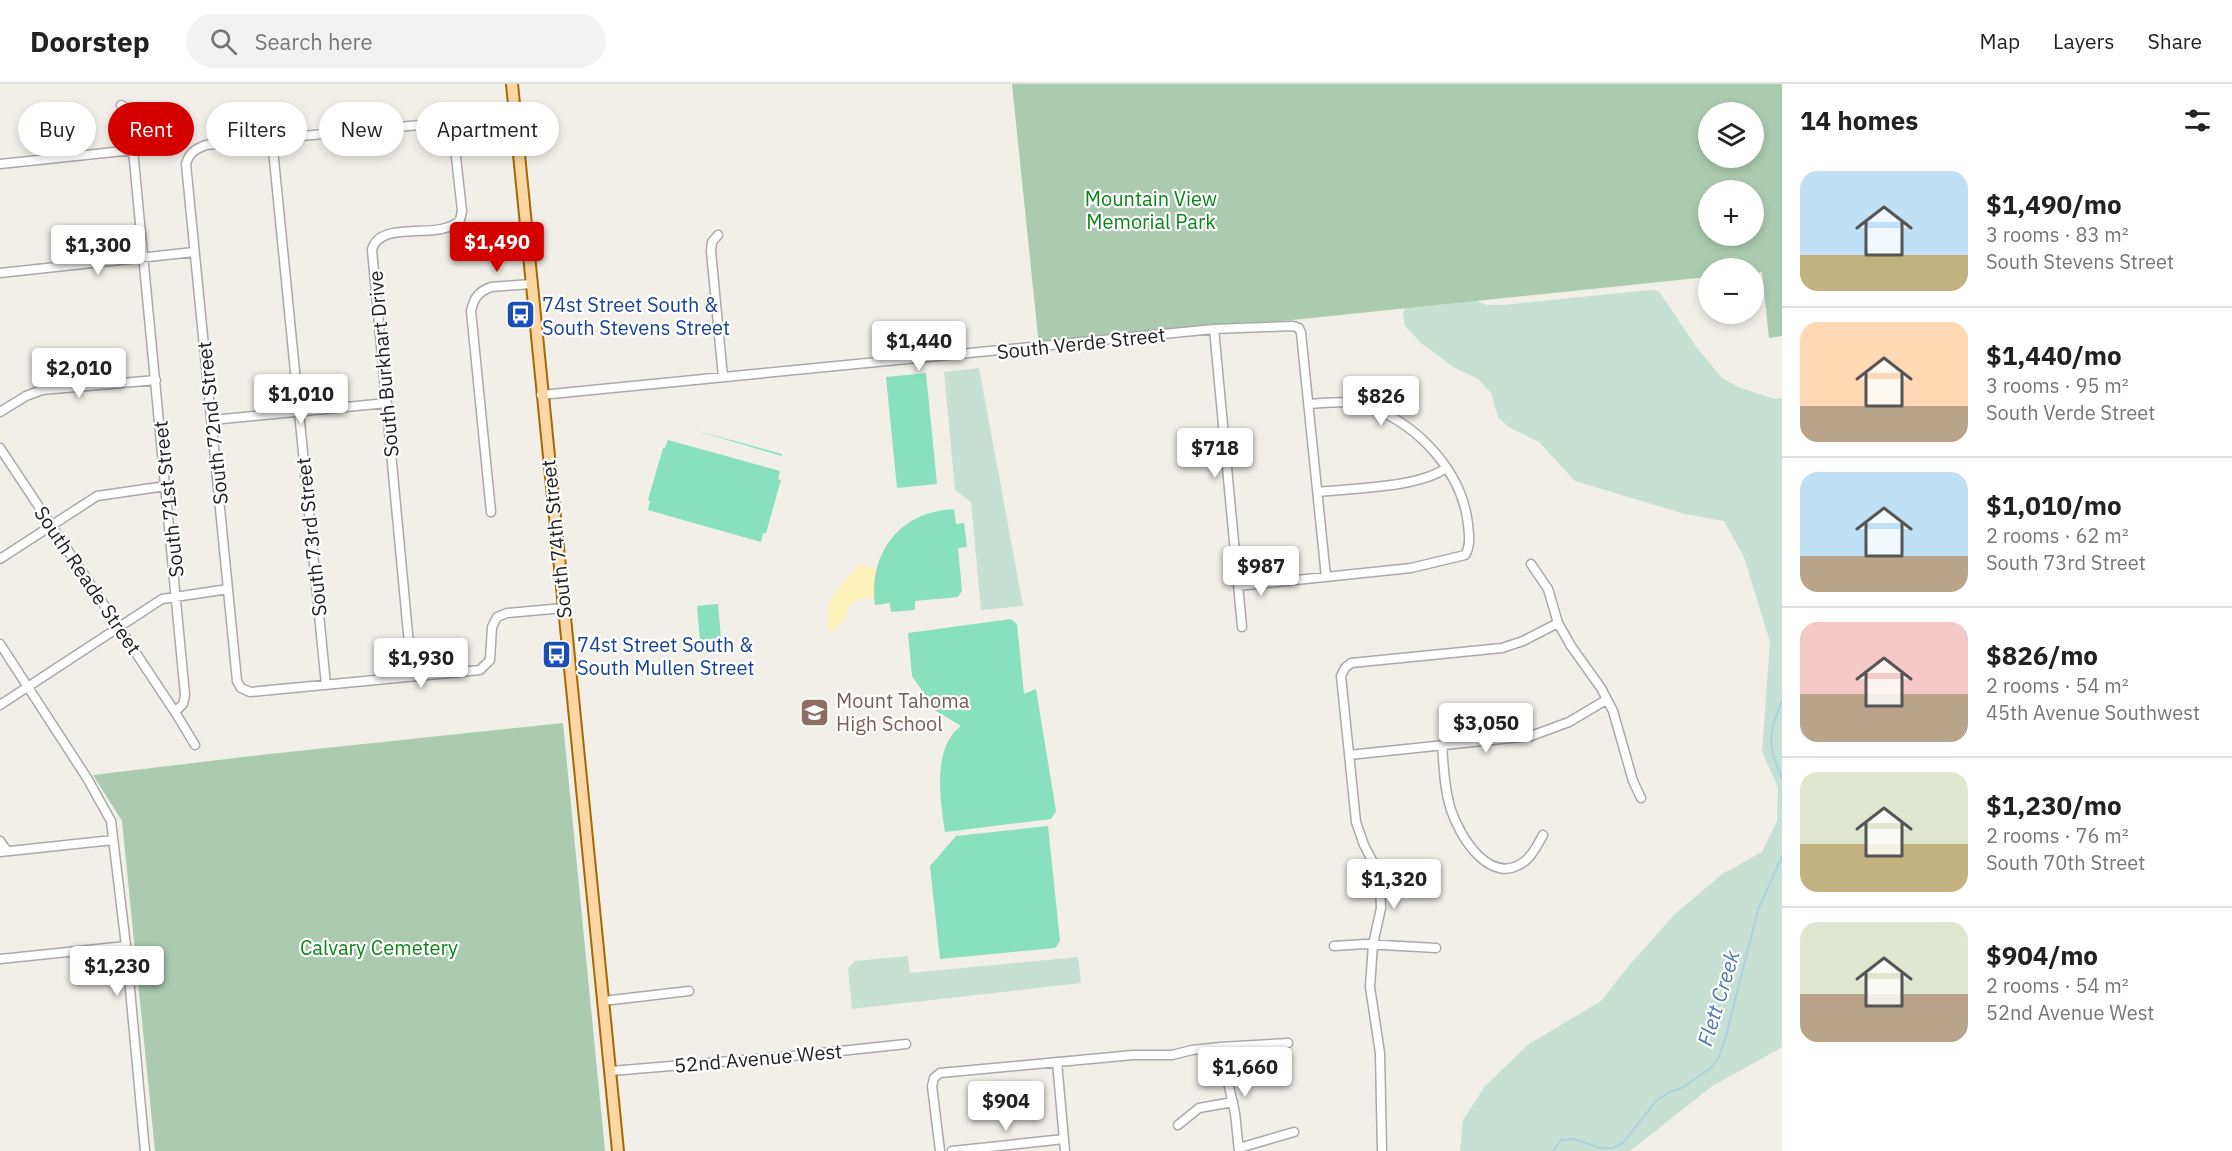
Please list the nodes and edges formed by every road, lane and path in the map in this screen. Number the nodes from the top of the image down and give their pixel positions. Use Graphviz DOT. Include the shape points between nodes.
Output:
graph roads {
  1 [pos="512,84"];
  2 [pos="514,102"];
  3 [pos="416,125"];
  4 [pos="307,136"];
  5 [pos="206,145"];
  6 [pos="108,153"];
  7 [pos="134,156"];
  8 [pos="274,156"];
  9 [pos="456,156"];
  10 [pos="520,156"];
  11 [pos="0,164"];
  12 [pos="718,235"];
  13 [pos="194,252"];
  14 [pos="144,258"];
  15 [pos="0,273"];
  16 [pos="531,284"];
  17 [pos="1214,330"];
  18 [pos="723,377"];
  19 [pos="156,380"];
  20 [pos="542,395"];
  21 [pos="387,403"];
  22 [pos="1309,404"];
  23 [pos="0,412"];
  24 [pos="299,412"];
  25 [pos="212,420"];
  26 [pos="0,448"];
  27 [pos="1446,468"];
  28 [pos="166,486"];
  29 [pos="1318,492"];
  30 [pos="490,512"];
  31 [pos="52,526"];
  32 [pos="0,559"];
  33 [pos="1531,564"];
  34 [pos="1326,577"];
  35 [pos="1238,586"];
  36 [pos="228,589"];
  37 [pos="177,595"];
  38 [pos="563,608"];
  39 [pos="1558,623"];
  40 [pos="119,626"];
  41 [pos="1242,627"];
  42 [pos="0,644"];
  43 [pos="412,676"];
  44 [pos="326,685"];
  45 [pos="29,686"];
  46 [pos="1606,700"];
  47 [pos="0,705"];
  48 [pos="175,712"];
  49 [pos="195,745"];
  50 [pos="1442,746"];
  51 [pos="1349,755"];
  52 [pos="1641,798"];
  53 [pos="1544,835"];
  54 [pos="113,840"];
  55 [pos="0,841"];
  56 [pos="3,851"];
  57 [pos="1373,944"];
  58 [pos="126,946"];
  59 [pos="1334,946"];
  60 [pos="1436,948"];
  61 [pos="0,959"];
  62 [pos="689,991"];
  63 [pos="603,1001"];
  64 [pos="1288,1043"];
  65 [pos="906,1044"];
  66 [pos="1221,1047"];
  67 [pos="1057,1062"];
  68 [pos="610,1071"];
  69 [pos="1233,1102"];
  70 [pos="1178,1125"];
  71 [pos="1294,1132"];
  72 [pos="1064,1139"];
  73 [pos="1239,1149"];
  74 [pos="145,1151"];
  75 [pos="618,1151"];
  76 [pos="940,1151"];
  77 [pos="951,1151"];
  78 [pos="1065,1151"];
  79 [pos="1382,1151"];
  1 -- 2 [label="main road, South 74th Street"];
  3 -- 4 [label="street"];
  5 -- 13 [label="street, South 72nd Street" via="188,156 186,164"];
  6 -- 11 [label="street"];
  7 -- 14 [label="street, South 71st Street"];
  8 -- 24 [label="street, South 73rd Street"];
  9 -- 21 [label="street, South Burkhart Drive" via="460,220 447,228 385,235 375,241 372,250"];
  10 -- 16 [label="main road, South 74th Street"];
  12 -- 18 [label="street" via="711,251"];
  13 -- 14 [label="street"];
  13 -- 25 [label="street, South 72nd Street"];
  14 -- 15 [label="street"];
  14 -- 19 [label="street, South 71st Street"];
  16 -- 20 [label="main road, South 74th Street"];
  16 -- 30 [label="street" via="491,287 476,295 473,302 471,318"];
  17 -- 18 [label="street, South Verde Street"];
  17 -- 22 [label="street, South Verde Street" via="1299,328"];
  17 -- 35 [label="street"];
  18 -- 20 [label="street, South Verde Street"];
  19 -- 23 [label="street" via="42,390"];
  19 -- 28 [label="street, South 71st Street"];
  20 -- 38 [label="main road, South 74th Street"];
  21 -- 24 [label="street"];
  21 -- 43 [label="street, South Burkhart Drive"];
  22 -- 27 [label="street" via="1346,402 1384,413 1430,447"];
  22 -- 29 [label="street"];
  24 -- 25 [label="street"];
  24 -- 44 [label="street, South 73rd Street"];
  25 -- 36 [label="street, South 72nd Street"];
  26 -- 31 [label="street, South Reade Street"];
  27 -- 29 [label="street" via="1410,482"];
  27 -- 34 [label="street" via="1466,507 1466,553 1425,566"];
  28 -- 31 [label="street" via="97,496"];
  28 -- 37 [label="street, South 71st Street"];
  29 -- 34 [label="street"];
  31 -- 32 [label="street"];
  31 -- 40 [label="street, South Reade Street"];
  33 -- 39 [label="street" via="1548,589"];
  34 -- 35 [label="street"];
  35 -- 41 [label="street"];
  36 -- 37 [label="street"];
  36 -- 44 [label="street, South 72nd Street" via="238,686 250,692"];
  37 -- 40 [label="street" via="162,598"];
  37 -- 48 [label="street, South 71st Street" via="185,695"];
  38 -- 43 [label="street" via="497,617 491,632 492,654 480,670"];
  38 -- 63 [label="main road, South 74th Street"];
  39 -- 46 [label="street"];
  39 -- 51 [label="street" via="1502,648 1356,662 1345,668 1341,680"];
  40 -- 45 [label="street"];
  40 -- 48 [label="street, South Reade Street"];
  42 -- 45 [label="street"];
  43 -- 44 [label="street"];
  45 -- 47 [label="street"];
  45 -- 54 [label="street" via="108,815"];
  46 -- 50 [label="street" via="1569,722 1530,736"];
  46 -- 52 [label="street" via="1620,730"];
  48 -- 49 [label="street"];
  50 -- 51 [label="street"];
  50 -- 53 [label="street" via="1450,809 1480,858 1496,867 1517,866 1528,858"];
  51 -- 57 [label="street" via="1359,831 1380,885 1381,908"];
  54 -- 56 [label="street"];
  54 -- 58 [label="street"];
  55 -- 56 [label="street"];
  57 -- 59 [label="street"];
  57 -- 60 [label="street"];
  57 -- 79 [label="street" via="1370,987 1380,1053"];
  58 -- 61 [label="street"];
  58 -- 74 [label="street"];
  62 -- 63 [label="street"];
  63 -- 68 [label="main road, South 74th Street"];
  64 -- 66 [label="street"];
  65 -- 68 [label="street, 52nd Avenue West"];
  66 -- 67 [label="street" via="1172,1055"];
  66 -- 69 [label="street"];
  67 -- 72 [label="street"];
  67 -- 76 [label="street" via="935,1076 933,1092"];
  68 -- 75 [label="main road, South 74th Street"];
  69 -- 70 [label="street" via="1199,1108"];
  69 -- 73 [label="street"];
  71 -- 73 [label="street"];
  72 -- 77 [label="street"];
  72 -- 78 [label="street"];
}
